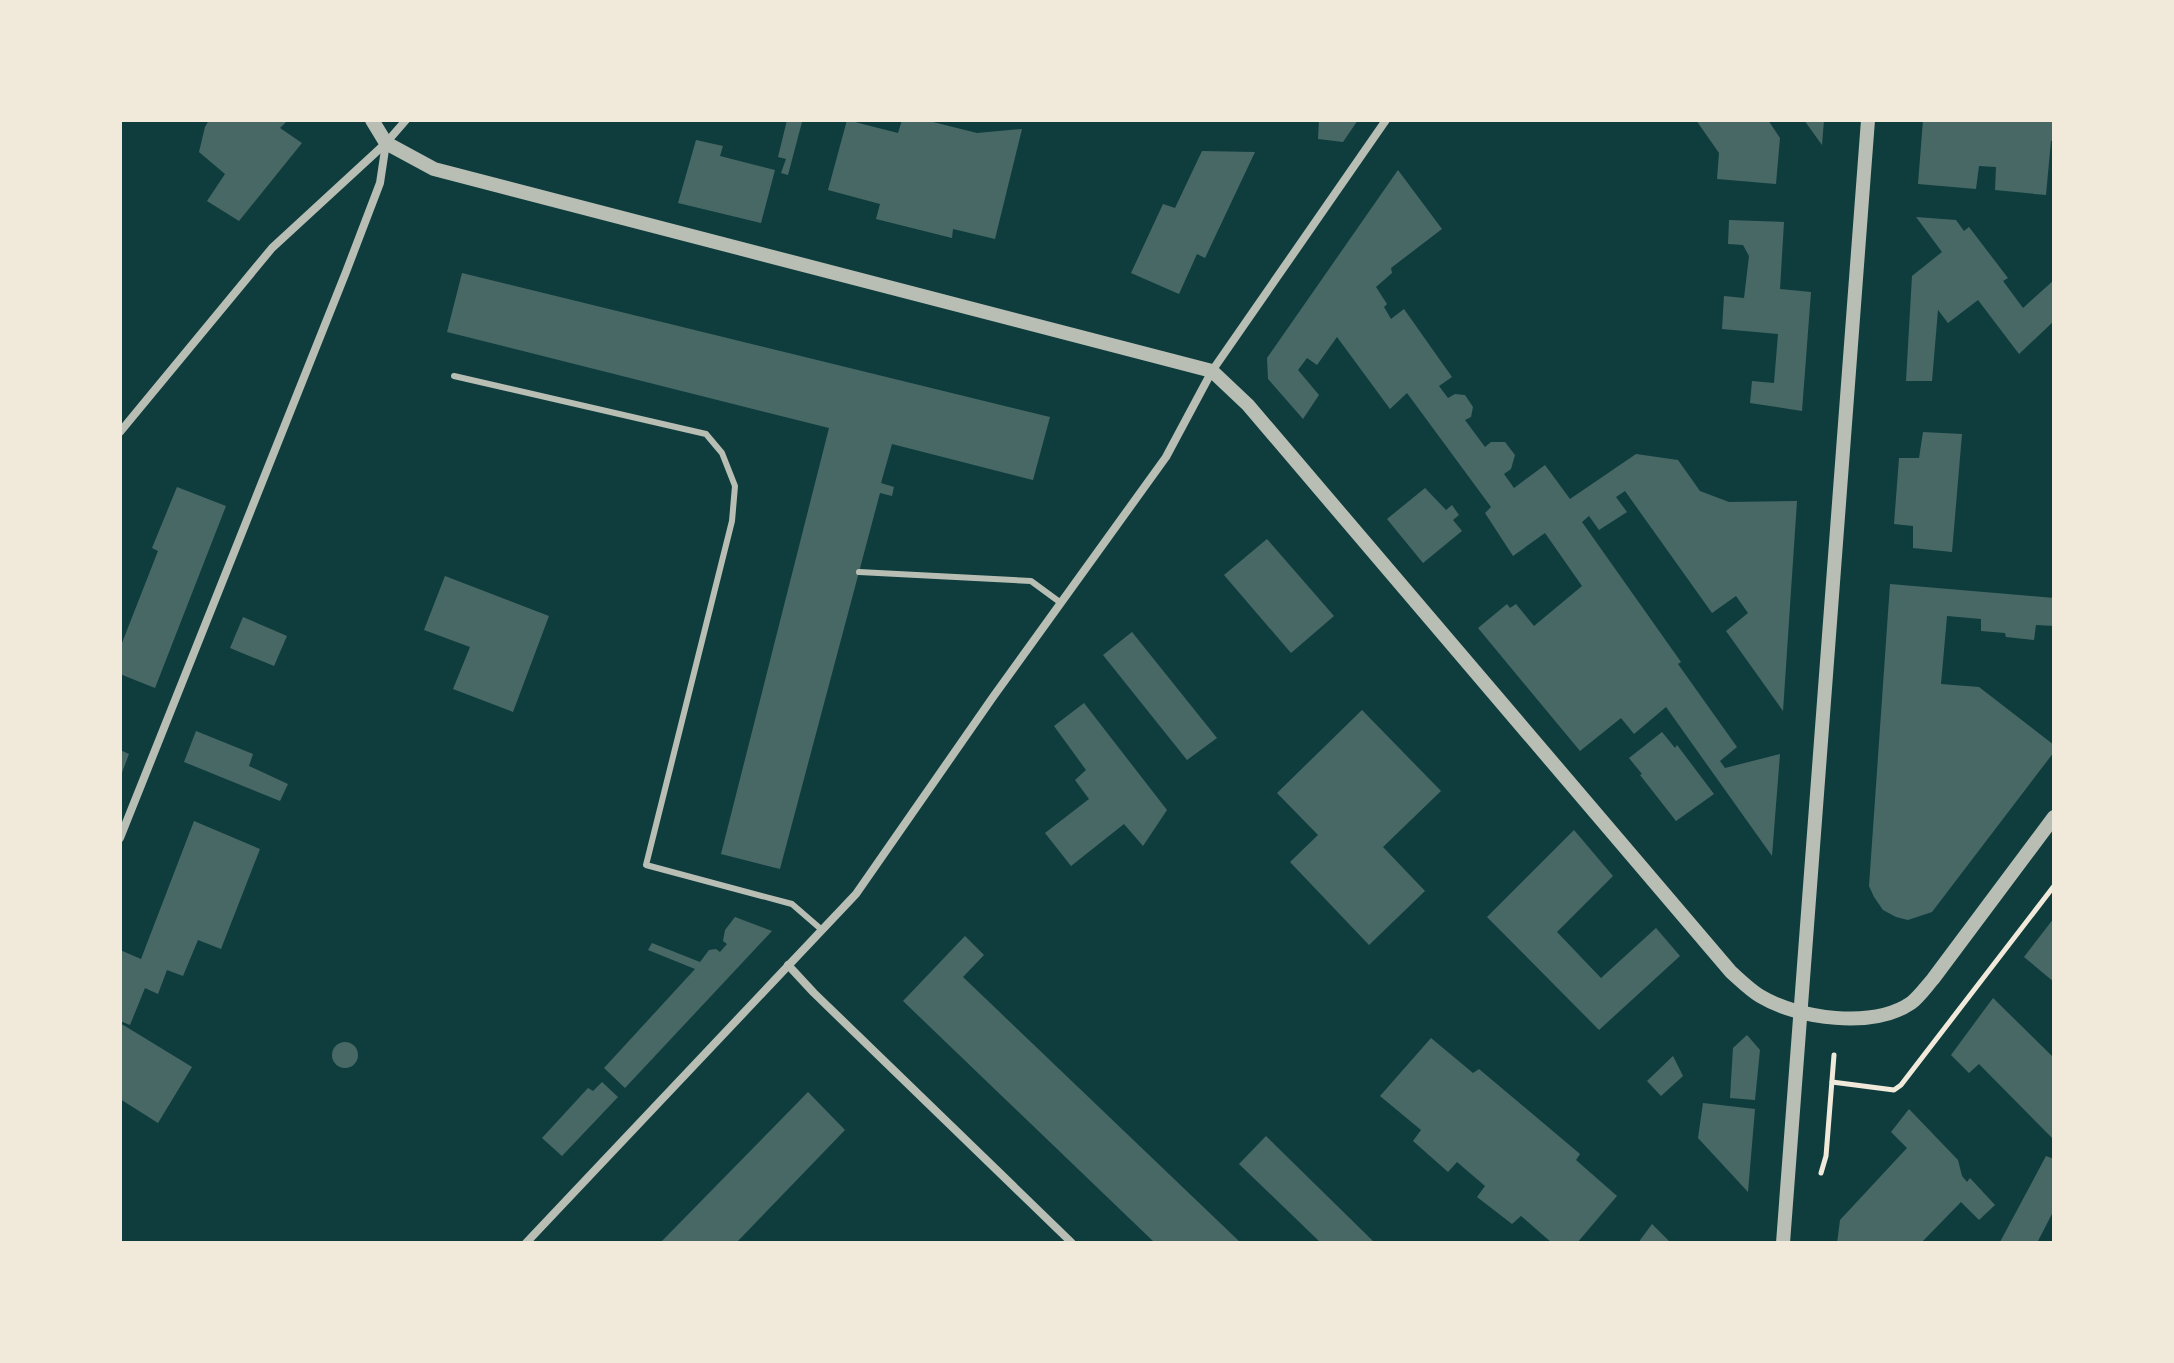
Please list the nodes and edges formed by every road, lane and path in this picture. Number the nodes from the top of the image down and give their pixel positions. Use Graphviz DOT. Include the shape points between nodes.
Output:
graph roads {
  1 [pos="372,120"];
  2 [pos="406,120"];
  3 [pos="1386,120"];
  4 [pos="1868,120"];
  5 [pos="386,143"];
  6 [pos="1212,371"];
  7 [pos="454,376"];
  8 [pos="120,432"];
  9 [pos="859,572"];
  10 [pos="1061,603"];
  11 [pos="2054,817"];
  12 [pos="120,838"];
  13 [pos="2054,886"];
  14 [pos="822,930"];
  15 [pos="788,965"];
  16 [pos="1801,1013"];
  17 [pos="1832,1082"];
  18 [pos="526,1243"];
  19 [pos="1072,1243"];
  20 [pos="1783,1243"];
  1 -- 5 [label="street"];
  2 -- 5 [label="street"];
  3 -- 6 [label="street"];
  4 -- 16 [label="street"];
  5 -- 6 [label="street" via="434,169"];
  5 -- 8 [label="street" via="272,248"];
  5 -- 12 [label="street" via="380,183 337,298"];
  6 -- 10 [label="street" via="1166,457"];
  6 -- 16 [label="street" via="1248,405 1731,972 1761,996"];
  7 -- 14 [label="lane" via="706,434 722,453 735,486 732,521 646,865 792,904"];
  9 -- 10 [label="lane" via="1031,581"];
  10 -- 14 [label="street" via="856,894"];
  11 -- 16 [label="street" via="1912,1002 1882,1017"];
  13 -- 17 [label="path" via="1901,1085 1894,1090"];
  14 -- 15 [label="street"];
  15 -- 18 [label="street"];
  15 -- 19 [label="street"];
  16 -- 20 [label="street"];
}
